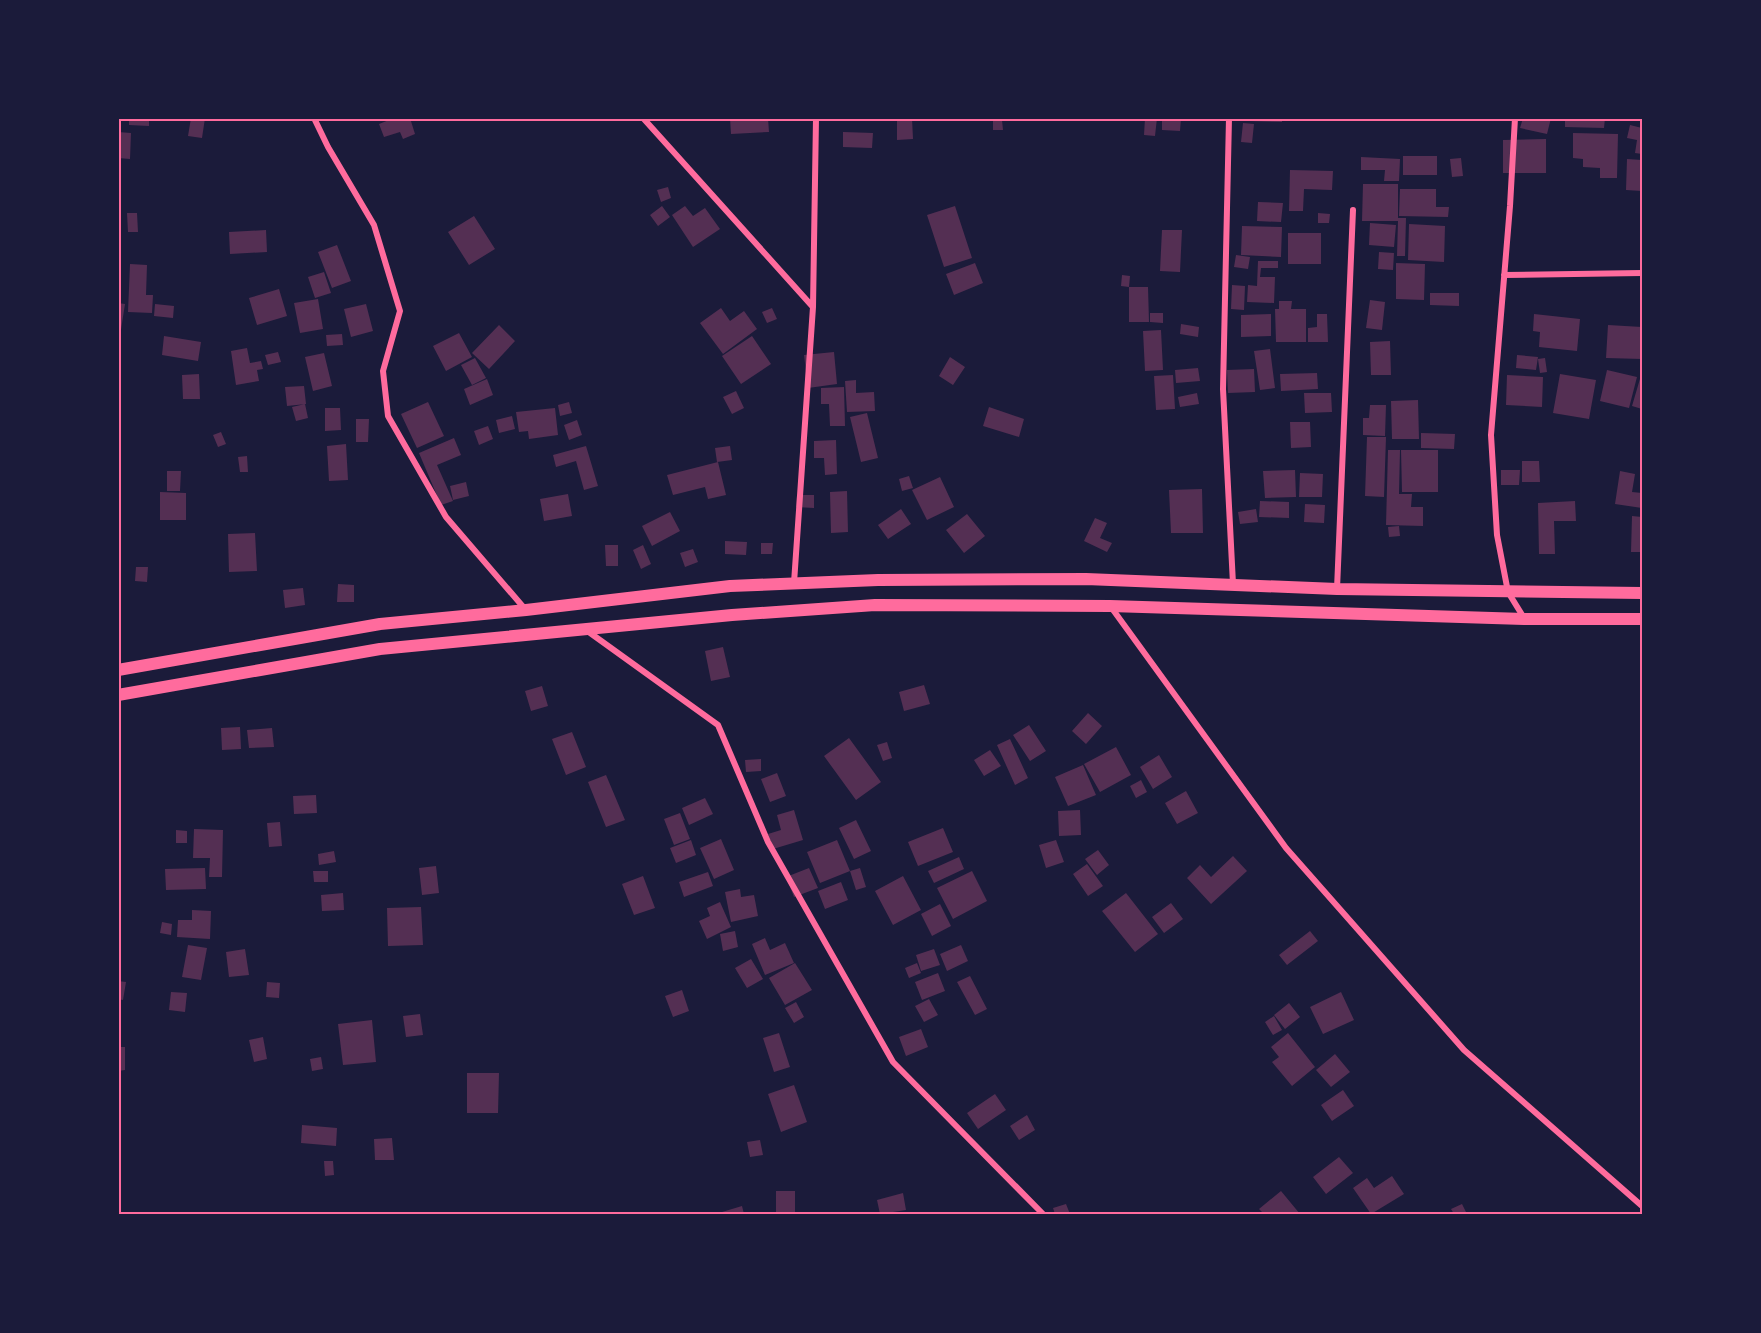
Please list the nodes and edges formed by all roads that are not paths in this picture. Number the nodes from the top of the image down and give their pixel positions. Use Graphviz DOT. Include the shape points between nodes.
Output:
graph roads {
  1 [pos="314,118"];
  2 [pos="643,118"];
  3 [pos="816,118"];
  4 [pos="1228,118"];
  5 [pos="1515,118"];
  6 [pos="1353,210"];
  7 [pos="1642,273"];
  8 [pos="1504,275"];
  9 [pos="813,307"];
  10 [pos="794,583"];
  11 [pos="1233,585"];
  12 [pos="1337,589"];
  13 [pos="1508,592"];
  14 [pos="1642,593"];
  15 [pos="1110,606"];
  16 [pos="526,610"];
  17 [pos="1524,619"];
  18 [pos="1642,619"];
  19 [pos="586,630"];
  20 [pos="118,670"];
  21 [pos="118,695"];
  22 [pos="1642,1206"];
  23 [pos="1042,1215"];
  1 -- 16 [label="street" via="374,225 400,311 383,371 388,416 446,517"];
  2 -- 9 [label="street"];
  3 -- 9 [label="street"];
  4 -- 11 [label="street" via="1223,390"];
  5 -- 8 [label="street"];
  6 -- 12 [label="street"];
  7 -- 8 [label="street"];
  8 -- 13 [label="street" via="1491,435 1497,535"];
  9 -- 10 [label="street"];
  10 -- 11 [label="main road" via="1086,579"];
  10 -- 16 [label="main road" via="730,586"];
  11 -- 12 [label="main road"];
  12 -- 13 [label="main road"];
  13 -- 14 [label="main road"];
  13 -- 17 [label="street"];
  15 -- 17 [label="main road"];
  15 -- 19 [label="main road" via="875,605"];
  15 -- 22 [label="street" via="1286,848 1464,1050"];
  16 -- 20 [label="main road" via="380,624"];
  17 -- 18 [label="main road"];
  19 -- 21 [label="main road" via="380,649"];
  19 -- 23 [label="street" via="718,725 768,842 893,1062"];
}
